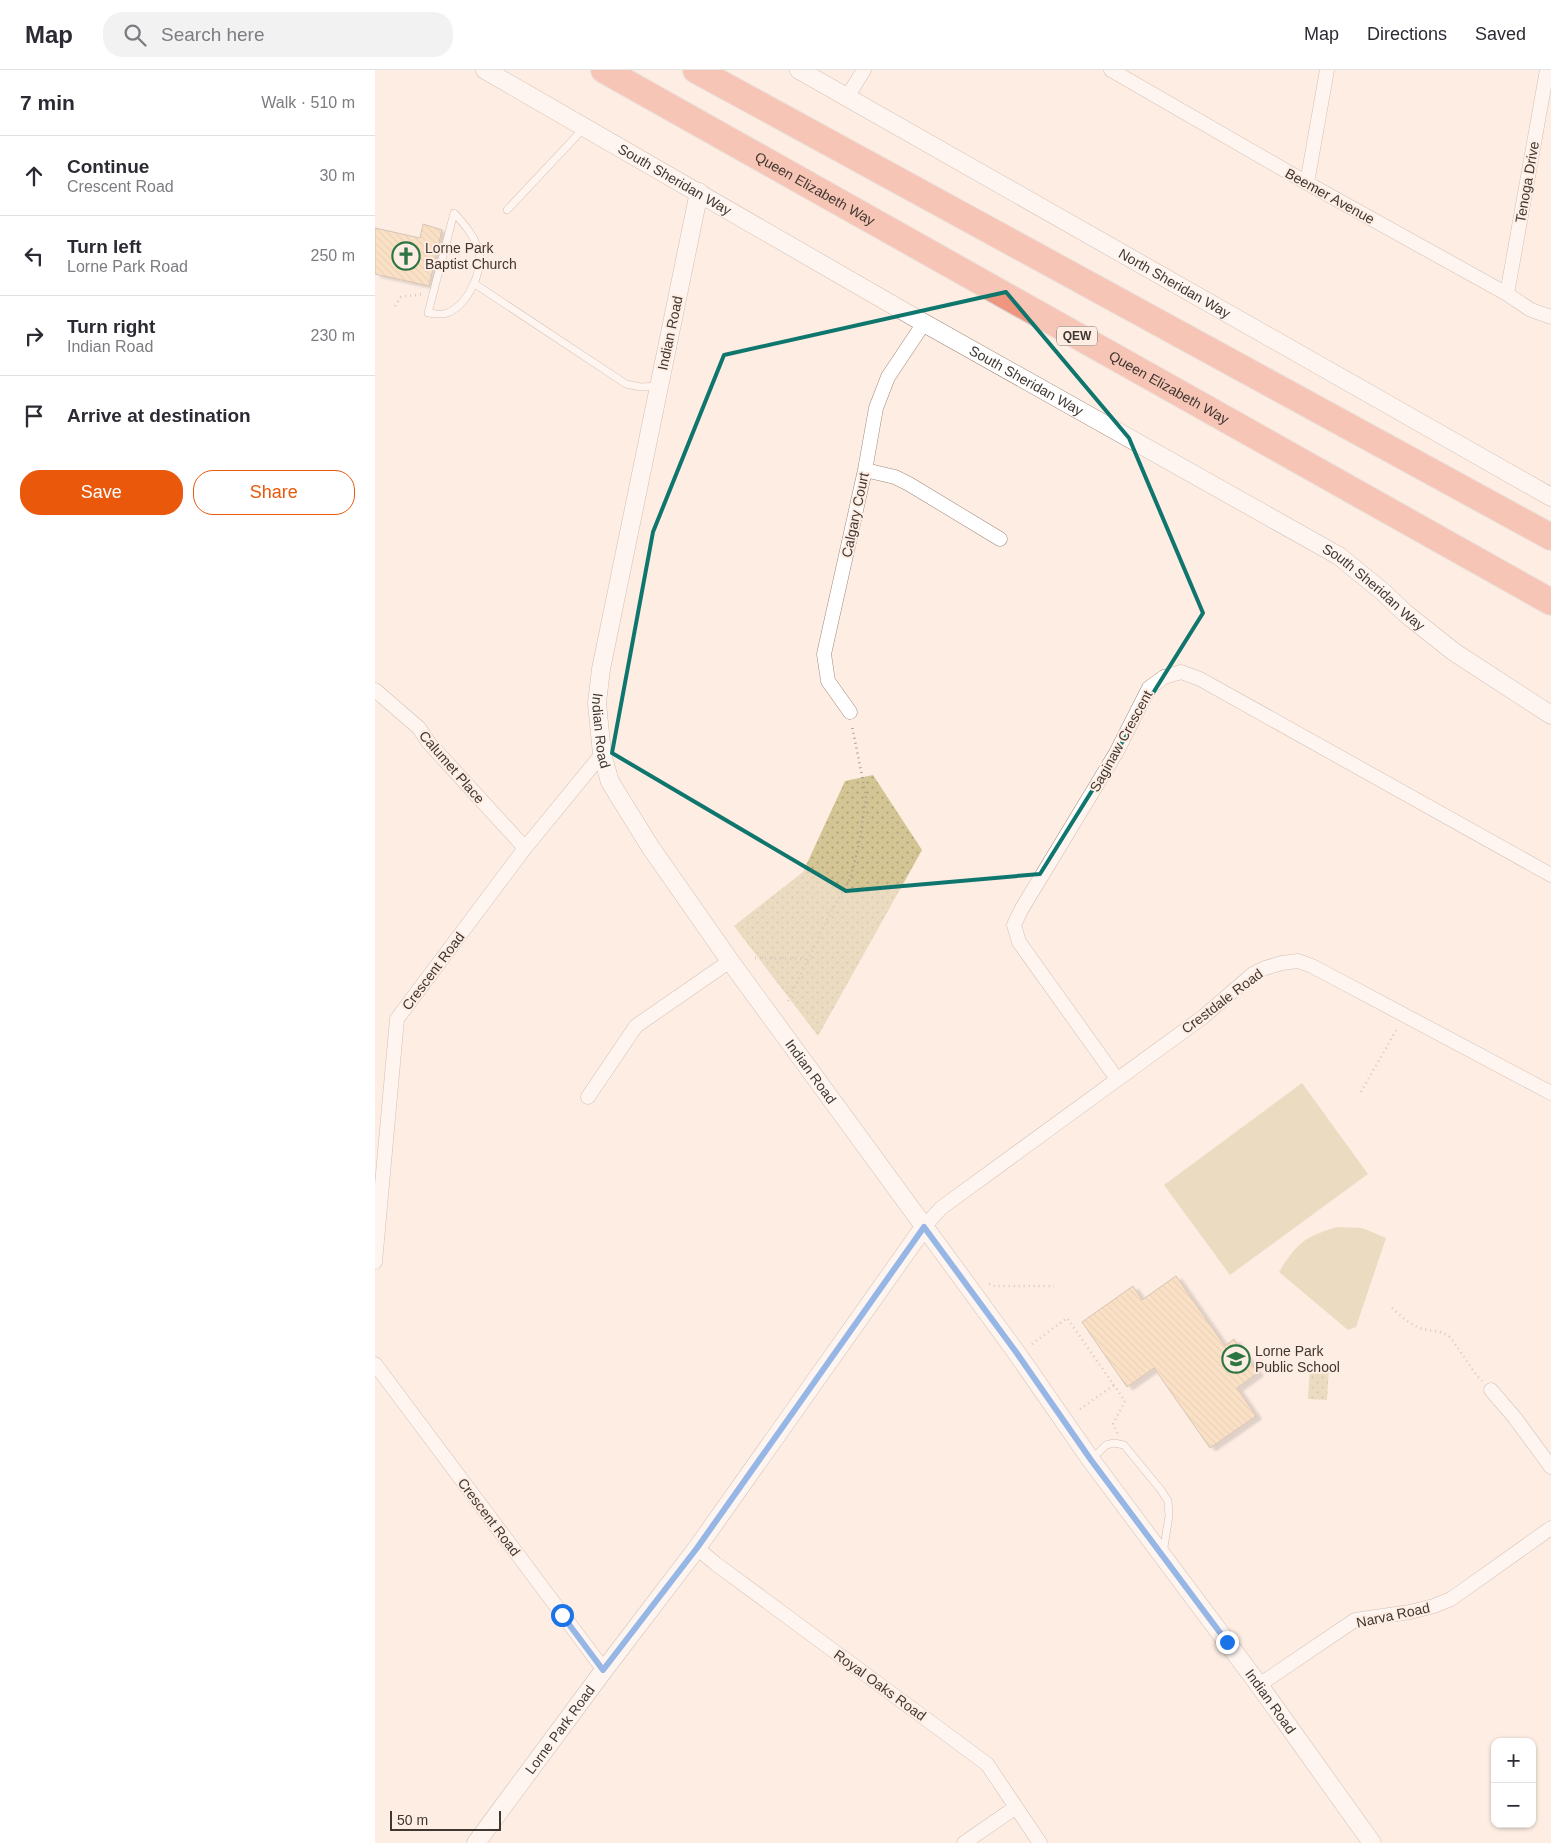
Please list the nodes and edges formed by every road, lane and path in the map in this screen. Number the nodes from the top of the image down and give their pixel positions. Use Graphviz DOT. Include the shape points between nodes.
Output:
graph roads {
  1 [pos="485,70"];
  2 [pos="603,70"];
  3 [pos="696,70"];
  4 [pos="799,70"];
  5 [pos="864,70"];
  6 [pos="1111,70"];
  7 [pos="1327,70"];
  8 [pos="1547,70"];
  9 [pos="847,97"];
  10 [pos="585,127"];
  11 [pos="1307,183"];
  12 [pos="699,192"];
  13 [pos="507,210"];
  14 [pos="475,284"];
  15 [pos="434,292"];
  16 [pos="1507,294"];
  17 [pos="395,306"];
  18 [pos="1551,316"];
  19 [pos="924,322"];
  20 [pos="659,386"];
  21 [pos="865,470"];
  22 [pos="1551,497"];
  23 [pos="1000,538"];
  24 [pos="1551,538"];
  25 [pos="1551,602"];
  26 [pos="375,690"];
  27 [pos="850,712"];
  28 [pos="1551,715"];
  29 [pos="602,754"];
  30 [pos="525,848"];
  31 [pos="1551,875"];
  32 [pos="755,958"];
  33 [pos="807,959"];
  34 [pos="730,961"];
  35 [pos="788,1001"];
  36 [pos="1405,1015"];
  37 [pos="1117,1079"];
  38 [pos="1361,1092"];
  39 [pos="1551,1094"];
  40 [pos="588,1098"];
  41 [pos="924,1227"];
  42 [pos="375,1262"];
  43 [pos="989,1284"];
  44 [pos="1054,1286"];
  45 [pos="1392,1308"];
  46 [pos="1032,1344"];
  47 [pos="375,1364"];
  48 [pos="1114,1385"];
  49 [pos="1491,1390"];
  50 [pos="1080,1409"];
  51 [pos="1125,1446"];
  52 [pos="1091,1460"];
  53 [pos="1551,1467"];
  54 [pos="1551,1528"];
  55 [pos="697,1548"];
  56 [pos="1163,1556"];
  57 [pos="603,1670"];
  58 [pos="1259,1685"];
  59 [pos="1016,1807"];
  60 [pos="476,1843"];
  61 [pos="963,1843"];
  62 [pos="1040,1843"];
  63 [pos="1372,1843"];
  1 -- 10 [label="street, South Sheridan Way"];
  2 -- 25 [label="highway, Queen Elizabeth Way / QEW"];
  3 -- 24 [label="highway"];
  4 -- 9 [label="street, North Sheridan Way"];
  5 -- 9 [label="street"];
  6 -- 11 [label="street, Beemer Avenue"];
  7 -- 11 [label="street"];
  8 -- 16 [label="street, Tenoga Drive"];
  9 -- 22 [label="street, North Sheridan Way"];
  10 -- 12 [label="street, South Sheridan Way"];
  10 -- 13 [label="lane"];
  11 -- 16 [label="street, Beemer Avenue"];
  12 -- 19 [label="street, South Sheridan Way"];
  12 -- 20 [label="street, Indian Road"];
  14 -- 15 [label="lane" via="465,299 447,313 428,313"];
  14 -- 15 [label="lane" via="479,250 469,230 454,213"];
  14 -- 20 [label="lane" via="626,384"];
  15 -- 17 [label="path" via="401,297"];
  16 -- 18 [label="street, Beemer Avenue" via="1531,310"];
  19 -- 21 [label="street, Calgary Court" via="887,377 876,408"];
  19 -- 28 [label="street, South Sheridan Way" via="1339,556 1454,652"];
  20 -- 29 [label="street, Indian Road" via="601,669 597,703"];
  21 -- 23 [label="street" via="909,484"];
  21 -- 27 [label="street, Calgary Court" via="824,654 828,681"];
  26 -- 30 [label="street, Calumet Place" via="419,728"];
  27 -- 33 [label="path" via="866,796 861,839 851,877"];
  29 -- 30 [label="street, Crescent Road"];
  29 -- 34 [label="street, Indian Road" via="610,782 651,848"];
  30 -- 42 [label="street, Crescent Road" via="397,1019"];
  31 -- 37 [label="street, Saginaw Crescent" via="1199,679 1181,672 1163,677 1149,688 1116,753 1014,925 1019,942"];
  32 -- 33 [label="path"];
  33 -- 35 [label="path"];
  34 -- 40 [label="street" via="636,1026"];
  34 -- 41 [label="street, Indian Road"];
  36 -- 37 [label="street, Crestdale Road" via="1312,966 1298,961 1282,963 1253,974 1203,1017"];
  36 -- 38 [label="path"];
  36 -- 39 [label="street, Crestdale Road"];
  37 -- 41 [label="street, Crestdale Road" via="941,1208"];
  41 -- 52 [label="street, Indian Road"];
  41 -- 55 [label="street, Lorne Park Road"];
  43 -- 44 [label="path"];
  45 -- 49 [label="path" via="1419,1328 1438,1331 1451,1338 1477,1376"];
  46 -- 48 [label="path" via="1067,1318"];
  47 -- 57 [label="street, Crescent Road"];
  48 -- 50 [label="path"];
  48 -- 51 [label="path" via="1125,1400 1113,1424"];
  49 -- 53 [label="street"];
  51 -- 52 [label="lane" via="1106,1445"];
  51 -- 56 [label="lane" via="1168,1501"];
  52 -- 56 [label="street, Indian Road"];
  54 -- 58 [label="street, Narva Road" via="1451,1599 1410,1612 1355,1620"];
  55 -- 57 [label="street, Lorne Park Road"];
  55 -- 59 [label="street, Royal Oaks Road" via="987,1764"];
  56 -- 58 [label="street, Indian Road"];
  57 -- 60 [label="street, Lorne Park Road"];
  58 -- 63 [label="street, Indian Road"];
  59 -- 61 [label="street"];
  59 -- 62 [label="street, Royal Oaks Road"];
}
